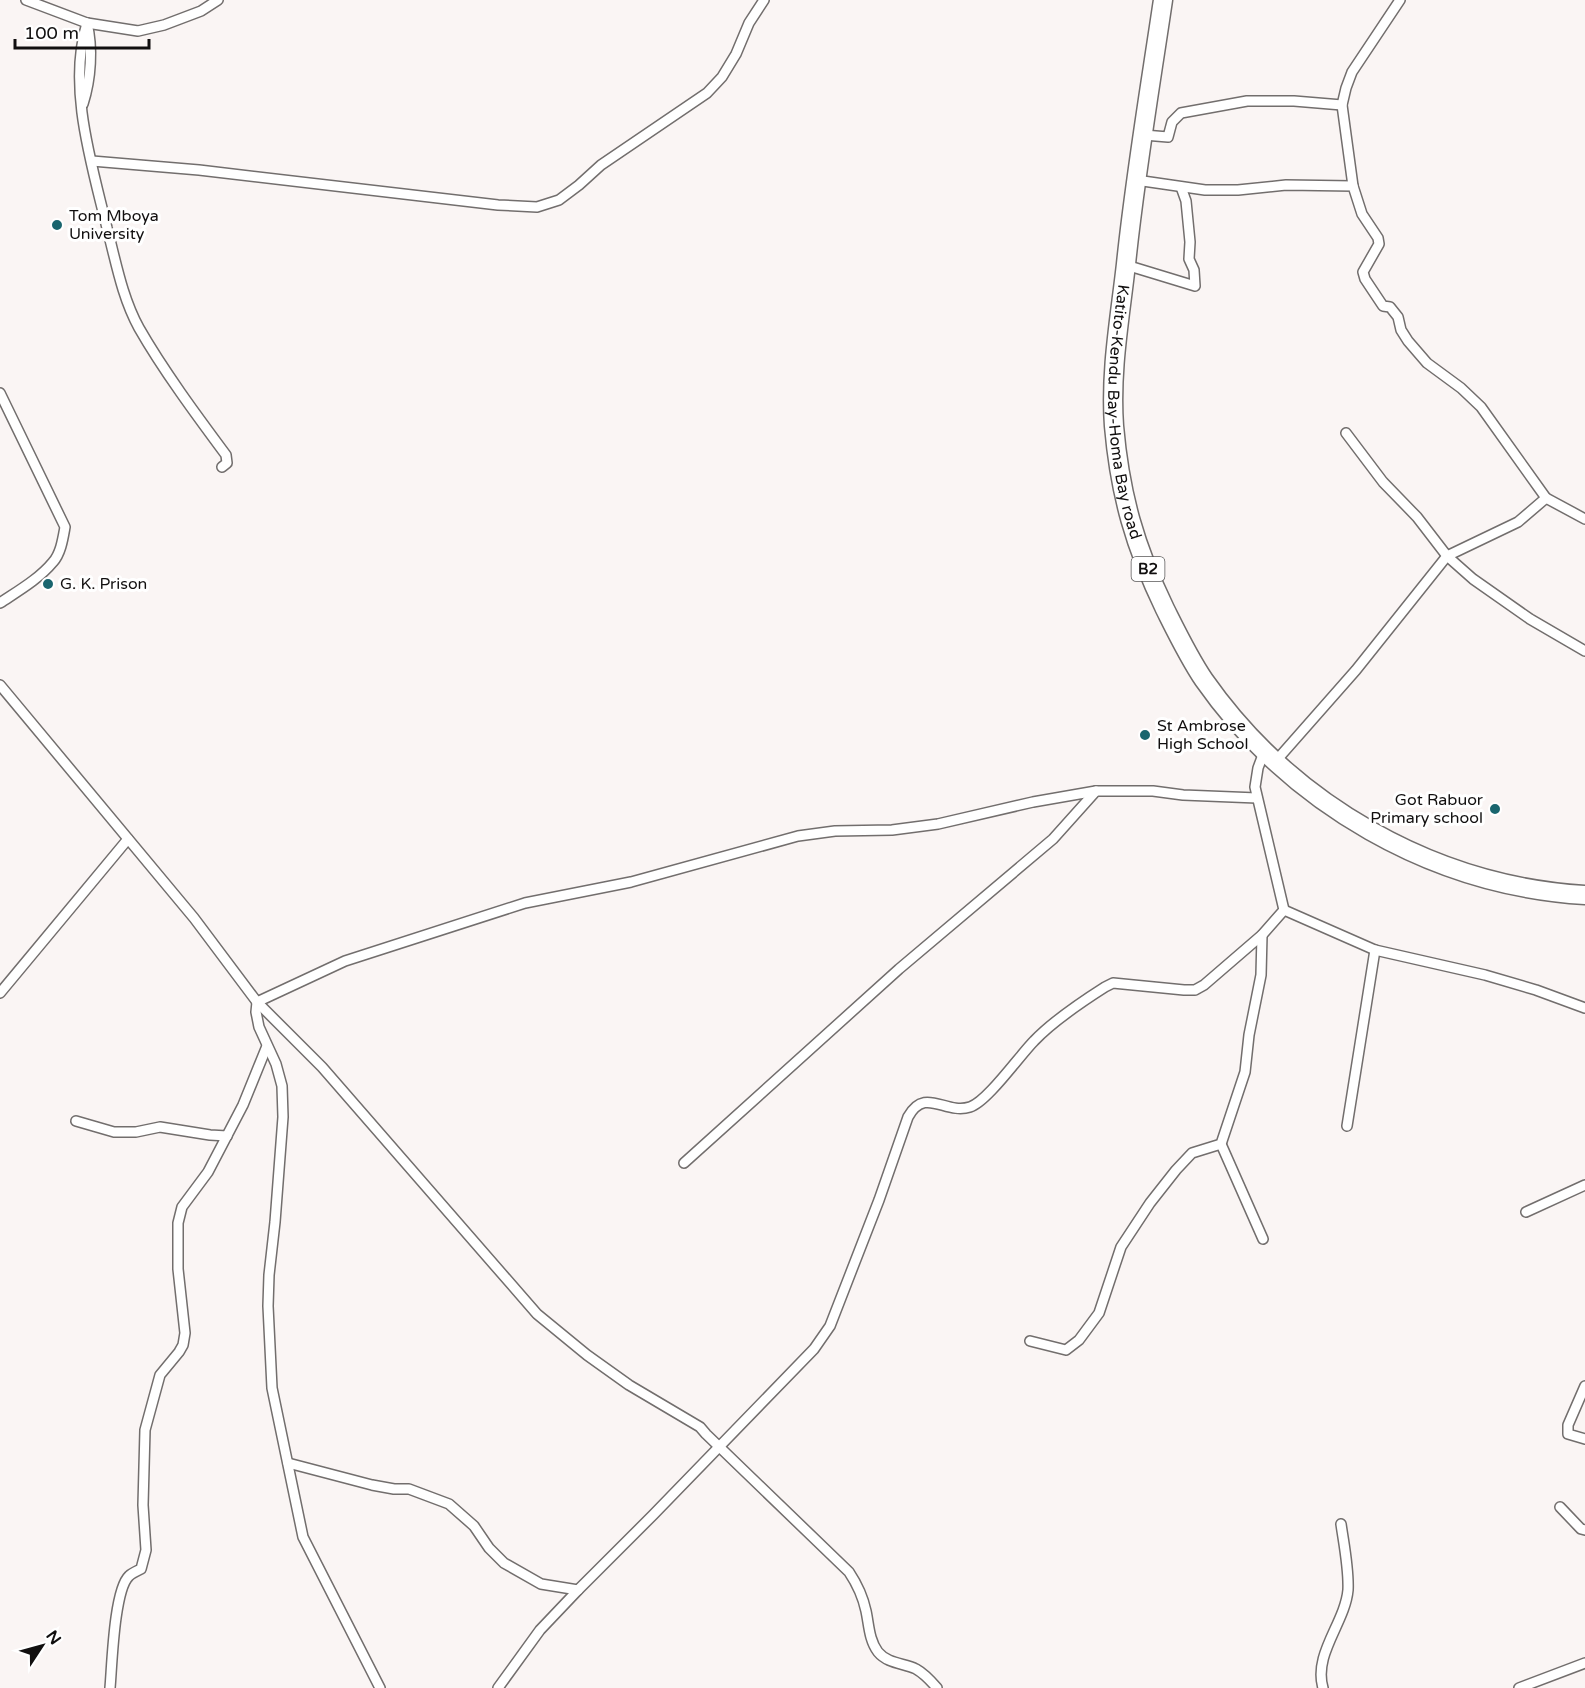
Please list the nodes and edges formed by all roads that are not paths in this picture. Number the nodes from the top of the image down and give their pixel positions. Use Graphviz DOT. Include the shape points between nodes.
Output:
graph roads {
  1 [pos="26,0"];
  2 [pos="218,0"];
  3 [pos="764,0"];
  4 [pos="1163,0"];
  5 [pos="1400,0"];
  6 [pos="87,23"];
  7 [pos="1342,105"];
  8 [pos="1144,135"];
  9 [pos="92,161"];
  10 [pos="1136,180"];
  11 [pos="1353,186"];
  12 [pos="1180,187"];
  13 [pos="1126,265"];
  14 [pos="0,393"];
  15 [pos="1346,434"];
  16 [pos="222,467"];
  17 [pos="1546,498"];
  18 [pos="1585,519"];
  19 [pos="1447,556"];
  20 [pos="0,603"];
  21 [pos="1585,651"];
  22 [pos="0,685"];
  23 [pos="1270,757"];
  24 [pos="1096,791"];
  25 [pos="1257,798"];
  26 [pos="128,839"];
  27 [pos="1585,895"];
  28 [pos="1284,910"];
  29 [pos="1262,935"];
  30 [pos="1375,950"];
  31 [pos="0,993"];
  32 [pos="257,1002"];
  33 [pos="1585,1008"];
  34 [pos="267,1046"];
  35 [pos="76,1121"];
  36 [pos="1347,1126"];
  37 [pos="227,1136"];
  38 [pos="1221,1144"];
  39 [pos="684,1163"];
  40 [pos="1585,1185"];
  41 [pos="1526,1212"];
  42 [pos="1263,1239"];
  43 [pos="1030,1341"];
  44 [pos="1585,1386"];
  45 [pos="1585,1439"];
  46 [pos="719,1447"];
  47 [pos="288,1463"];
  48 [pos="1560,1507"];
  49 [pos="1341,1524"];
  50 [pos="1585,1530"];
  51 [pos="578,1590"];
  52 [pos="1585,1664"];
  53 [pos="111,1688"];
  54 [pos="380,1688"];
  55 [pos="498,1688"];
  56 [pos="937,1688"];
  57 [pos="1323,1688"];
  58 [pos="1519,1688"];
  1 -- 6 [label="street"];
  2 -- 6 [label="street" via="201,11 138,31"];
  3 -- 9 [label="street" via="722,77 707,93 601,165 559,200 537,207"];
  4 -- 8 [label="highway, Katito-Kendu Bay-Homa Bay road / B2"];
  5 -- 7 [label="street" via="1352,72"];
  6 -- 9 [label="street" via="82,36 79,78 84,139"];
  7 -- 8 [label="street" via="1247,100 1181,113 1172,122 1168,137"];
  7 -- 11 [label="street"];
  8 -- 10 [label="highway, Katito-Kendu Bay-Homa Bay road / B2"];
  9 -- 16 [label="street" via="121,283 134,317 226,455 227,463"];
  10 -- 12 [label="street"];
  10 -- 13 [label="highway, Katito-Kendu Bay-Homa Bay road / B2"];
  11 -- 12 [label="street" via="1286,185 1238,190"];
  11 -- 17 [label="street" via="1362,214 1379,244 1363,272 1365,279 1383,306 1390,307 1398,316 1404,336 1427,363 1481,407"];
  12 -- 13 [label="street" via="1186,201 1189,259 1195,286"];
  13 -- 23 [label="highway, Katito-Kendu Bay-Homa Bay road / B2" via="1118,318 1114,424 1120,481 1132,530 1187,653 1241,728"];
  14 -- 20 [label="street" via="65,527 54,561"];
  15 -- 19 [label="street"];
  17 -- 18 [label="street"];
  17 -- 19 [label="street" via="1518,522"];
  19 -- 21 [label="street" via="1504,602"];
  19 -- 23 [label="street" via="1356,670"];
  22 -- 26 [label="street"];
  23 -- 25 [label="street" via="1255,778"];
  23 -- 27 [label="highway, Katito-Kendu Bay-Homa Bay road / B2" via="1302,786 1391,843 1477,876 1559,894"];
  24 -- 25 [label="street"];
  24 -- 32 [label="street" via="938,824 798,836 632,882 525,903 345,961"];
  24 -- 39 [label="street" via="1053,839 899,969"];
  25 -- 28 [label="street"];
  26 -- 31 [label="street"];
  26 -- 32 [label="street"];
  28 -- 29 [label="street"];
  28 -- 30 [label="street"];
  29 -- 38 [label="street" via="1261,975 1245,1072"];
  29 -- 46 [label="street" via="1195,990 1113,983 1105,987 1036,1039 982,1100 970,1107 930,1102 914,1107 830,1326 814,1349"];
  30 -- 33 [label="street" via="1485,975"];
  30 -- 36 [label="street"];
  32 -- 34 [label="street" via="256,1012"];
  32 -- 46 [label="street" via="322,1067 537,1314 586,1355 700,1426"];
  34 -- 37 [label="street"];
  34 -- 47 [label="street" via="282,1086 283,1117 269,1275 269,1348 272,1388"];
  35 -- 37 [label="street" via="114,1132 160,1127"];
  37 -- 53 [label="street" via="180,1215 178,1269 184,1339 179,1352 160,1375 145,1430 146,1550 141,1569 128,1577 122,1589 113,1641"];
  38 -- 42 [label="street"];
  38 -- 43 [label="street" via="1192,1153 1150,1203 1121,1248 1099,1313 1079,1340 1066,1350"];
  40 -- 41 [label="street"];
  44 -- 45 [label="street" via="1568,1425 1568,1434"];
  46 -- 51 [label="street"];
  46 -- 56 [label="street" via="849,1572 879,1653 924,1674"];
  47 -- 51 [label="street" via="372,1485 409,1489 449,1504 474,1526 504,1563 541,1584"];
  47 -- 54 [label="street" via="303,1537"];
  48 -- 50 [label="street"];
  49 -- 57 [label="street" via="1348,1590 1322,1666"];
  51 -- 55 [label="street" via="540,1630"];
  52 -- 58 [label="street"];
}
